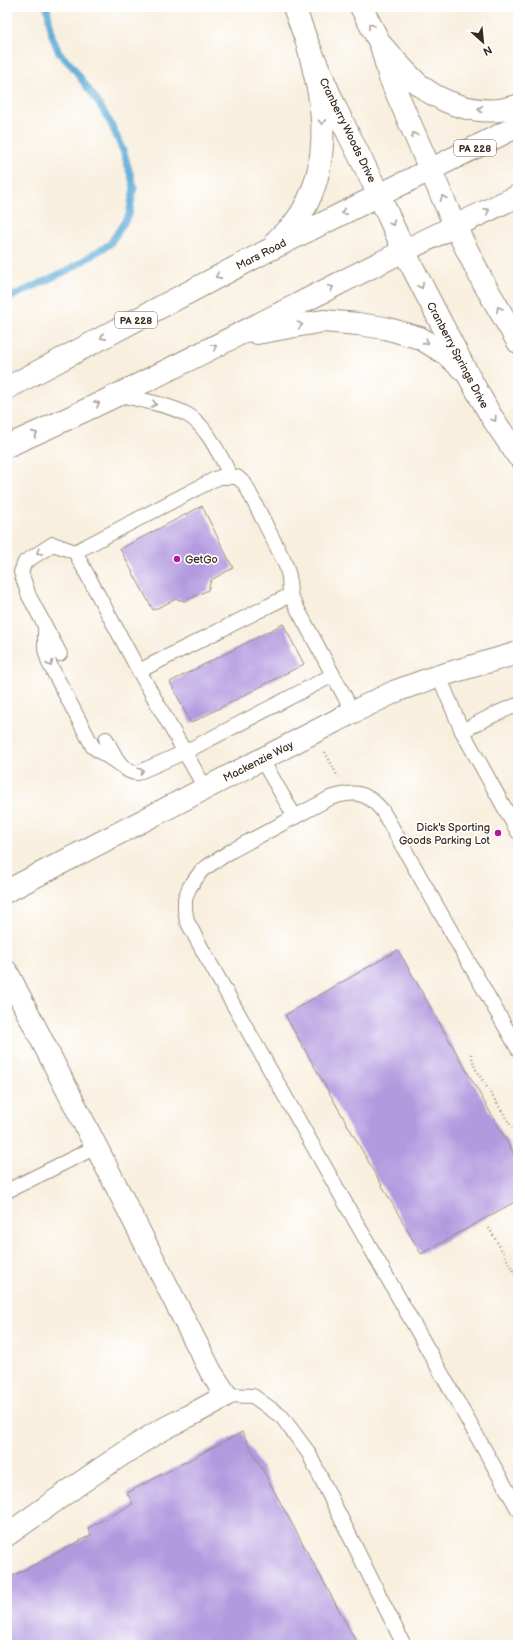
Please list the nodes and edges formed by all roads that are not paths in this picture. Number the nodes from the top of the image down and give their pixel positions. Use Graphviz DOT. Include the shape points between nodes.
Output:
graph roads {
  1 [pos="294,7"];
  2 [pos="361,7"];
  3 [pos="307,42"];
  4 [pos="381,45"];
  5 [pos="518,106"];
  6 [pos="518,126"];
  7 [pos="431,170"];
  8 [pos="379,195"];
  9 [pos="518,196"];
  10 [pos="455,226"];
  11 [pos="404,251"];
  12 [pos="265,252"];
  13 [pos="234,338"];
  14 [pos="518,342"];
  15 [pos="467,374"];
  16 [pos="8,387"];
  17 [pos="116,394"];
  18 [pos="7,446"];
  19 [pos="518,456"];
  20 [pos="230,476"];
  21 [pos="75,552"];
  22 [pos="290,594"];
  23 [pos="45,626"];
  24 [pos="518,653"];
  25 [pos="60,654"];
  26 [pos="139,671"];
  27 [pos="333,675"];
  28 [pos="439,676"];
  29 [pos="518,705"];
  30 [pos="353,712"];
  31 [pos="462,731"];
  32 [pos="106,740"];
  33 [pos="185,752"];
  34 [pos="262,760"];
  35 [pos="123,767"];
  36 [pos="205,788"];
  37 [pos="295,817"];
  38 [pos="518,832"];
  39 [pos="7,891"];
  40 [pos="7,972"];
  41 [pos="518,1049"];
  42 [pos="96,1147"];
  43 [pos="7,1191"];
  44 [pos="226,1395"];
  45 [pos="518,1509"];
  46 [pos="7,1535"];
  47 [pos="404,1645"];
  1 -- 3 [label="street, Cranberry Woods Drive"];
  4 -- 2 [label="street, one-way"];
  3 -- 8 [label="street, Cranberry Woods Drive" via="336,109"];
  3 -- 12 [label="street, one-way" via="321,107 323,134 320,164 315,188 307,204 293,225"];
  5 -- 4 [label="street, one-way" via="500,110 481,109 460,106 438,97 418,83"];
  7 -- 4 [label="street, one-way" via="390,78"];
  6 -- 7 [label="street, Mars Road / PA 228"];
  7 -- 8 [label="street, Mars Road / PA 228"];
  10 -- 7 [label="street, one-way"];
  8 -- 11 [label="street, Cranberry Woods Drive, one-way"];
  8 -- 12 [label="street, Mars Road / PA 228, one-way"];
  10 -- 9 [label="street, one-way"];
  10 -- 11 [label="street"];
  14 -- 10 [label="street, one-way" via="483,282"];
  13 -- 11 [label="street, one-way"];
  11 -- 15 [label="street, Cranberry Springs Drive, one-way"];
  12 -- 16 [label="street, Mars Road / PA 228, one-way"];
  13 -- 15 [label="street, one-way" via="323,321 385,328 420,338 446,354"];
  17 -- 13 [label="street, one-way"];
  15 -- 19 [label="street, Cranberry Springs Drive, one-way"];
  18 -- 17 [label="street, one-way" via="62,422"];
  17 -- 20 [label="lane, one-way" via="174,409 189,416 204,430"];
  20 -- 21 [label="lane" via="220,477"];
  20 -- 22 [label="lane" via="237,477 245,484 289,576"];
  21 -- 23 [label="lane, one-way" via="53,544 31,557 22,567 22,581"];
  21 -- 26 [label="lane"];
  22 -- 26 [label="lane"];
  22 -- 27 [label="lane"];
  23 -- 25 [label="lane"];
  23 -- 35 [label="lane, one-way" via="45,649 49,663 93,747"];
  24 -- 28 [label="street, Mackenzie Way"];
  26 -- 33 [label="lane"];
  27 -- 30 [label="lane"];
  27 -- 33 [label="lane"];
  28 -- 30 [label="street, Mackenzie Way" via="396,691"];
  28 -- 31 [label="lane"];
  29 -- 31 [label="lane" via="501,710"];
  30 -- 34 [label="street, Mackenzie Way"];
  31 -- 38 [label="lane"];
  32 -- 35 [label="lane"];
  35 -- 33 [label="lane, one-way" via="137,774"];
  33 -- 36 [label="lane"];
  34 -- 36 [label="street, Mackenzie Way"];
  34 -- 37 [label="lane"];
  36 -- 39 [label="street, Mackenzie Way"];
  37 -- 41 [label="lane" via="330,798 348,793 367,796 376,802"];
  37 -- 45 [label="lane" via="231,851 202,870 189,888 185,899 187,921"];
  40 -- 42 [label="street"];
  42 -- 43 [label="lane"];
  42 -- 44 [label="street" via="211,1372"];
  44 -- 46 [label="street" via="208,1407 150,1436 98,1469"];
  44 -- 47 [label="lane" via="252,1396 282,1417 308,1452"];
}
